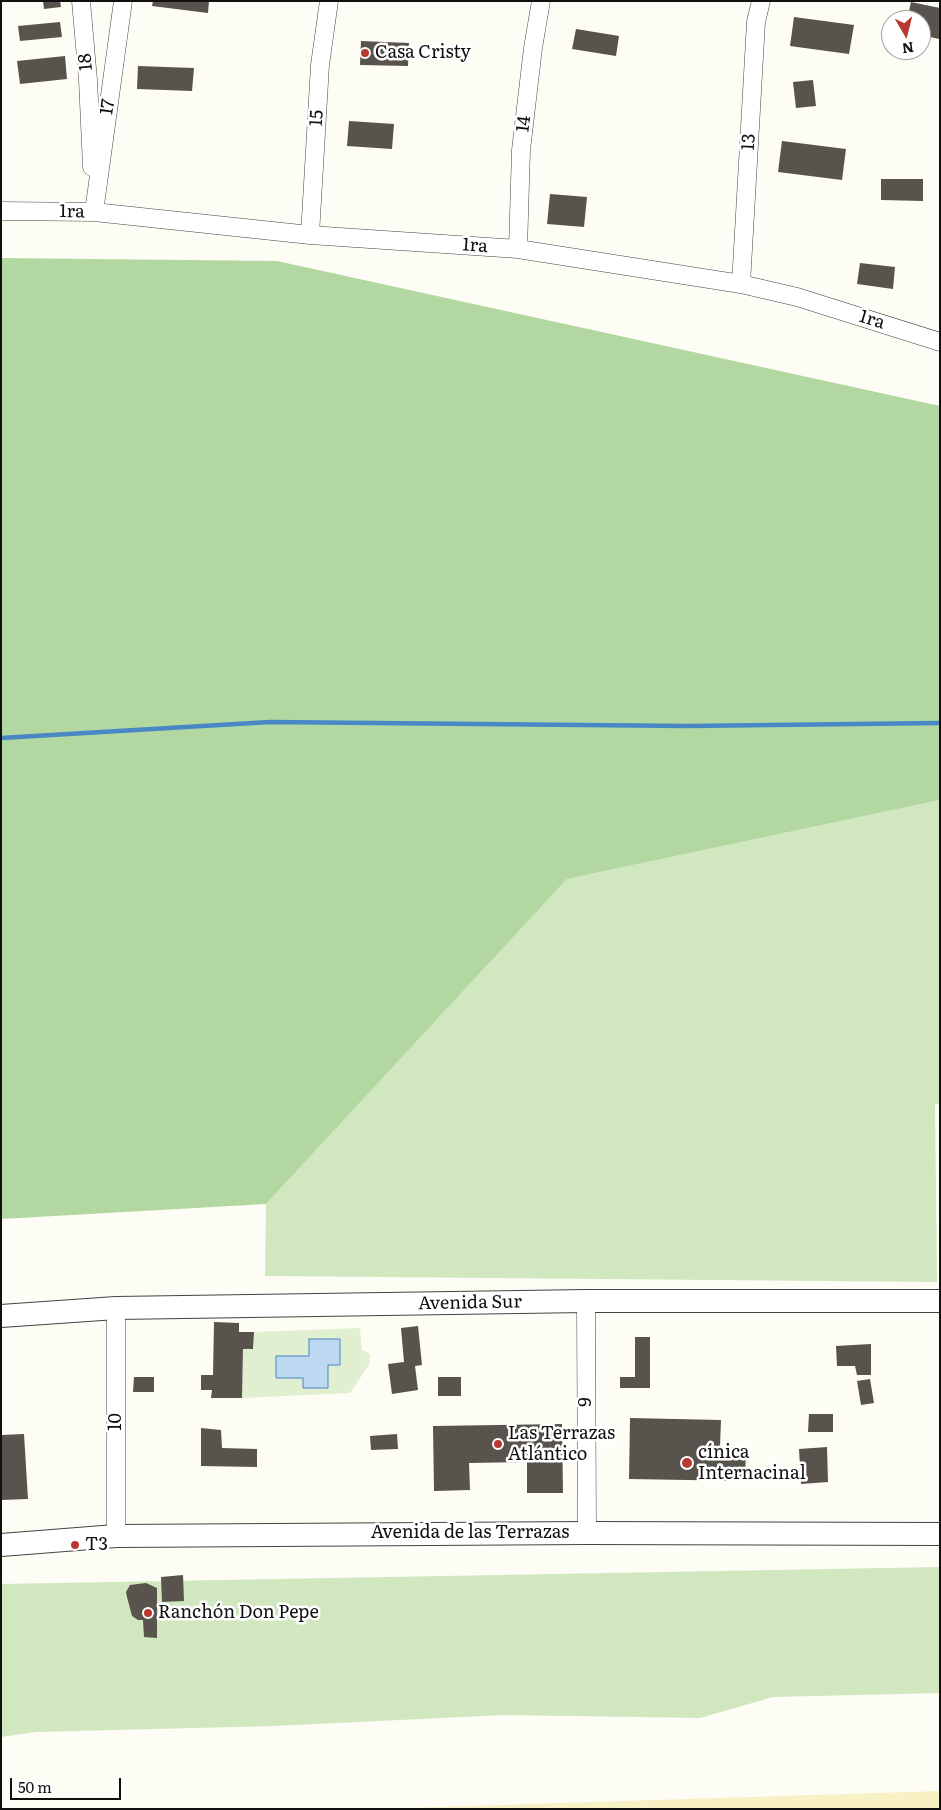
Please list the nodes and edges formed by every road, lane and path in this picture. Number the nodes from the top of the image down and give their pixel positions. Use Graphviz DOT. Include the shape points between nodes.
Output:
graph roads {
  1 [pos="81,1"];
  2 [pos="123,1"];
  3 [pos="329,1"];
  4 [pos="541,1"];
  5 [pos="761,1"];
  6 [pos="1,211"];
  7 [pos="94,212"];
  8 [pos="310,235"];
  9 [pos="518,248"];
  10 [pos="741,284"];
  11 [pos="940,342"];
  12 [pos="586,1301"];
  13 [pos="940,1301"];
  14 [pos="116,1308"];
  15 [pos="1,1316"];
  16 [pos="587,1532"];
  17 [pos="940,1534"];
  18 [pos="116,1536"];
  19 [pos="1,1545"];
  1 -- 7 [label="street, 18"];
  2 -- 7 [label="street, 17"];
  3 -- 8 [label="street, 15" via="320,65"];
  4 -- 9 [label="street, 14" via="521,150"];
  5 -- 10 [label="street, 13" via="756,22"];
  6 -- 7 [label="street, 1ra"];
  7 -- 8 [label="street, 1ra"];
  8 -- 9 [label="street, 1ra"];
  9 -- 10 [label="street, 1ra"];
  10 -- 11 [label="street, 1ra" via="797,297"];
  12 -- 13 [label="street, Avenida Sur"];
  12 -- 14 [label="street, Avenida Sur"];
  12 -- 16 [label="street, 9"];
  14 -- 15 [label="street, Avenida Sur"];
  14 -- 18 [label="street, 10"];
  16 -- 17 [label="street, Avenida de las Terrazas"];
  16 -- 18 [label="street, Avenida de las Terrazas"];
  18 -- 19 [label="street, Avenida de las Terrazas"];
}
